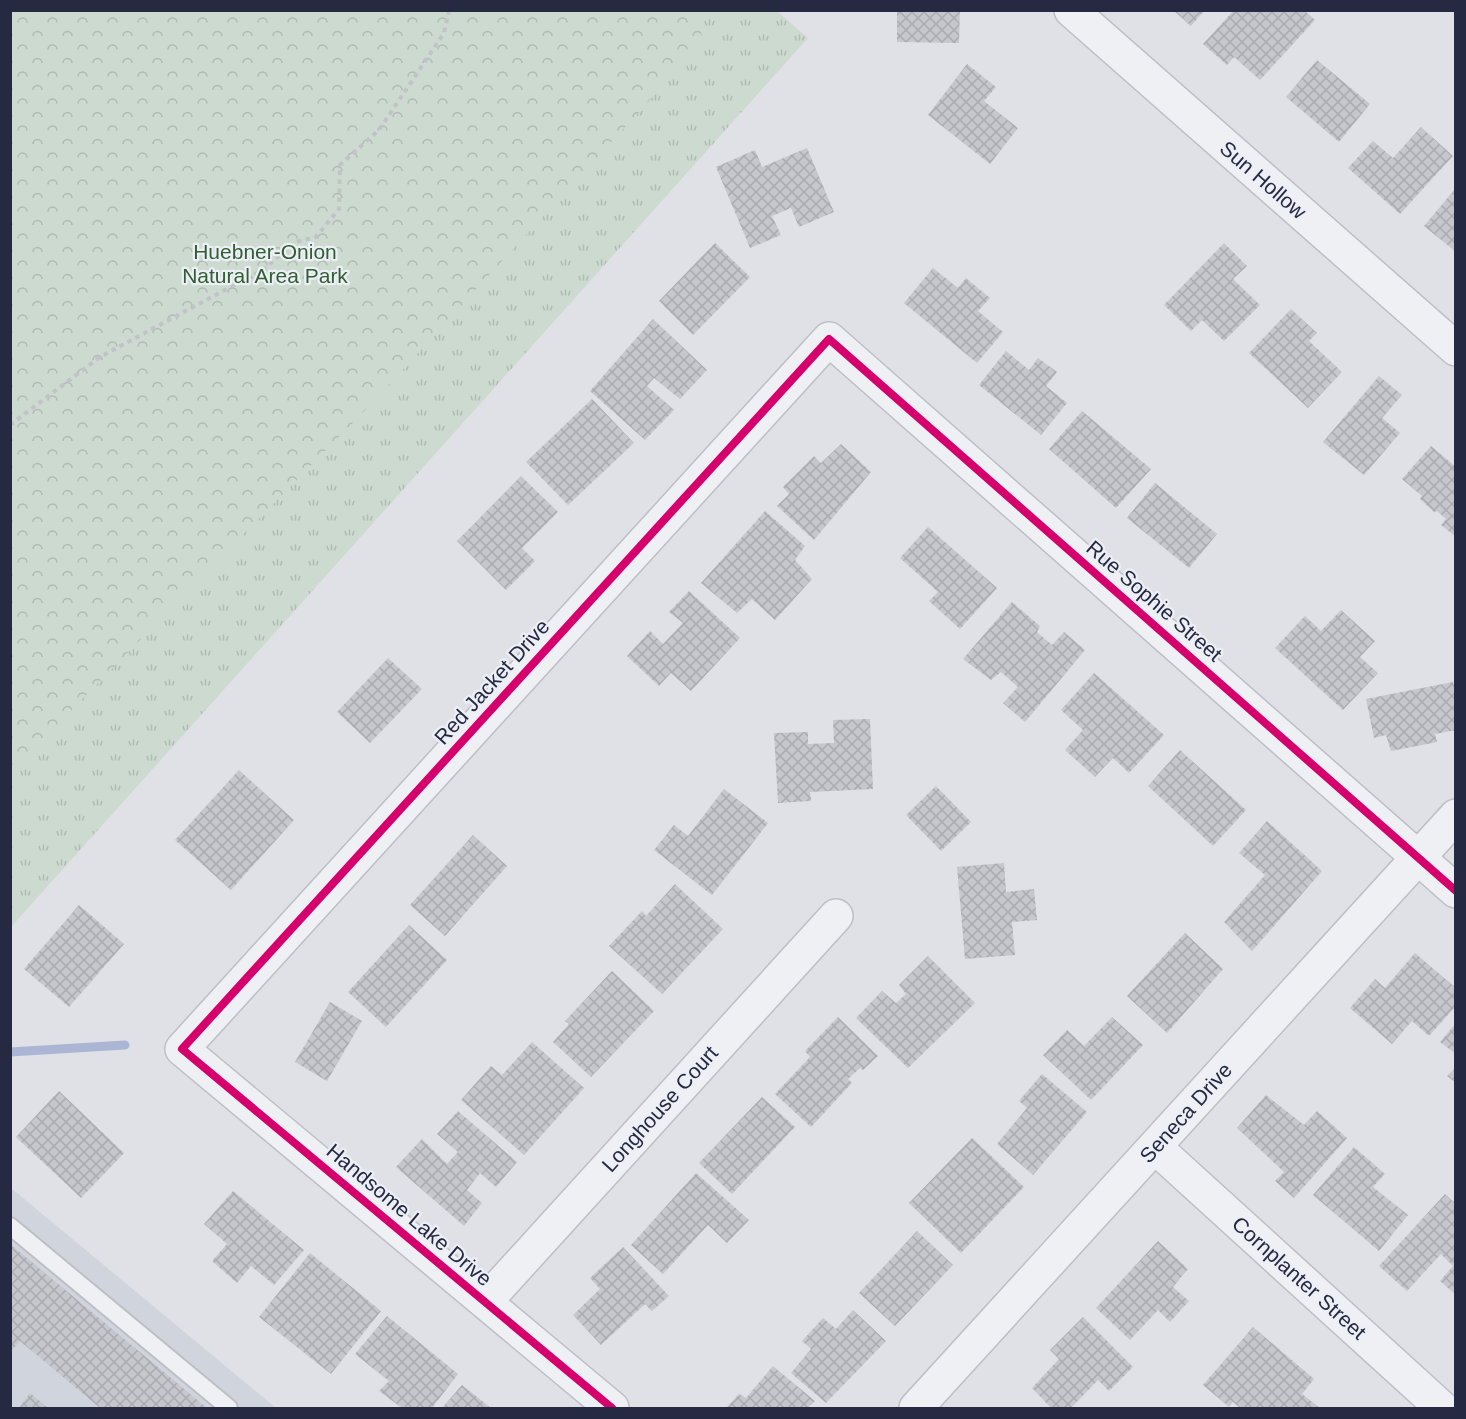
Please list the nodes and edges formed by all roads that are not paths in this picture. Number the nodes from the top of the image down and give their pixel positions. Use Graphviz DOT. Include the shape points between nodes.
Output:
graph roads {
  1 [pos="1071,10"];
  2 [pos="829,339"];
  3 [pos="1455,349"];
  4 [pos="1455,816"];
  5 [pos="1419,858"];
  6 [pos="1455,891"];
  7 [pos="836,916"];
  8 [pos="182,1049"];
  9 [pos="1155,1146"];
  10 [pos="10,1226"];
  11 [pos="485,1302"];
  12 [pos="229,1408"];
  13 [pos="612,1408"];
  14 [pos="916,1408"];
  15 [pos="1442,1408"];
  1 -- 3 [label="street, Sun Hollow"];
  2 -- 5 [label="street, Rue Sophie Street"];
  2 -- 8 [label="street, Red Jacket Drive"];
  4 -- 5 [label="street, Seneca Drive"];
  5 -- 6 [label="street, Rue Sophie Street"];
  5 -- 9 [label="street, Seneca Drive"];
  7 -- 11 [label="street, Longhouse Court"];
  8 -- 11 [label="street, Handsome Lake Drive"];
  9 -- 14 [label="street, Seneca Drive"];
  9 -- 15 [label="street, Cornplanter Street"];
  10 -- 12 [label="lane"];
  11 -- 13 [label="street, Handsome Lake Drive"];
}
